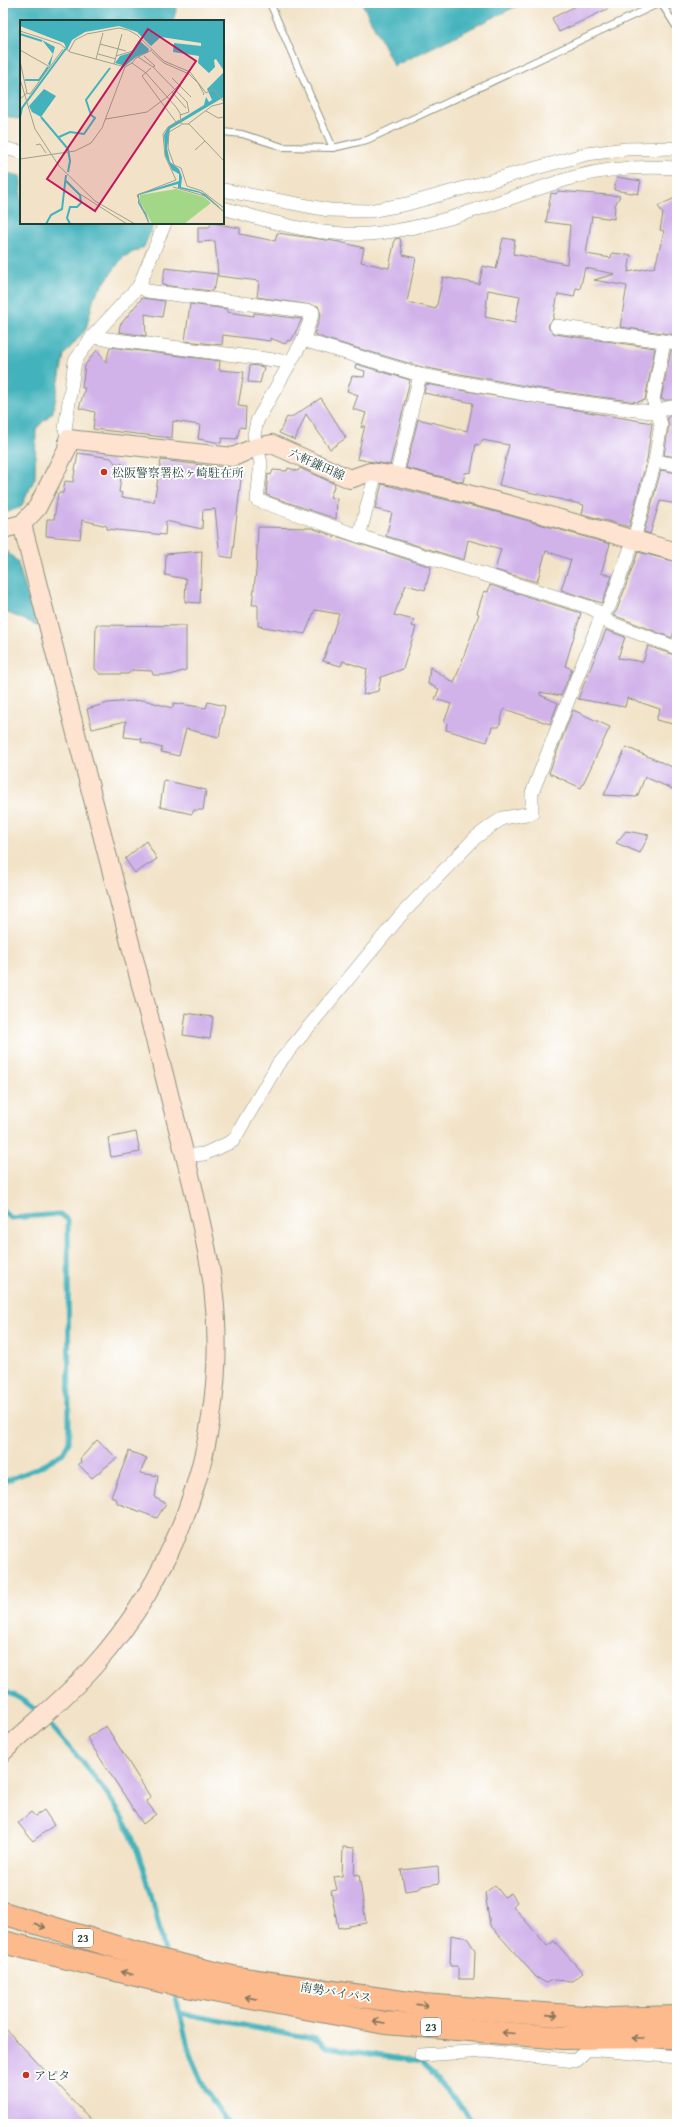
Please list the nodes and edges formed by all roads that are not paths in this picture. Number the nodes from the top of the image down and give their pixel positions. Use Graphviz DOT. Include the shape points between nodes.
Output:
graph roads {
  1 [pos="270,3"];
  2 [pos="660,3"];
  3 [pos="677,28"];
  4 [pos="224,132"];
  5 [pos="3,148"];
  6 [pos="333,148"];
  7 [pos="677,148"];
  8 [pos="20,152"];
  9 [pos="677,168"];
  10 [pos="224,190"];
  11 [pos="224,208"];
  12 [pos="165,224"];
  13 [pos="139,286"];
  14 [pos="556,326"];
  15 [pos="92,337"];
  16 [pos="303,340"];
  17 [pos="671,342"];
  18 [pos="290,362"];
  19 [pos="420,375"];
  20 [pos="677,408"];
  21 [pos="657,411"];
  22 [pos="68,439"];
  23 [pos="256,448"];
  24 [pos="654,461"];
  25 [pos="677,465"];
  26 [pos="376,473"];
  27 [pos="396,476"];
  28 [pos="11,527"];
  29 [pos="359,536"];
  30 [pos="634,539"];
  31 [pos="677,552"];
  32 [pos="602,614"];
  33 [pos="677,648"];
  34 [pos="185,1156"];
  35 [pos="3,1752"];
  36 [pos="3,1913"];
  37 [pos="3,1942"];
  38 [pos="164,1972"];
  39 [pos="190,1976"];
  40 [pos="677,2017"];
  41 [pos="677,2038"];
  42 [pos="421,2055"];
  43 [pos="677,2057"];
  1 -- 6 [label="lane"];
  2 -- 3 [label="lane"];
  2 -- 6 [label="lane" via="367,140"];
  4 -- 6 [label="lane" via="242,134 283,147"];
  5 -- 8 [label="street"];
  7 -- 10 [label="street" via="626,149 587,154 406,204 369,210 329,210"];
  9 -- 11 [label="street" via="630,168 588,175 424,224 379,233 348,234 296,228"];
  12 -- 13 [label="street"];
  13 -- 15 [label="street"];
  13 -- 16 [label="street" via="147,292 313,312"];
  14 -- 17 [label="street"];
  15 -- 18 [label="street"];
  15 -- 22 [label="street" via="75,361 65,428"];
  16 -- 18 [label="street"];
  16 -- 19 [label="street"];
  17 -- 21 [label="street" via="653,399"];
  18 -- 23 [label="street" via="256,420"];
  19 -- 21 [label="street" via="541,397"];
  19 -- 27 [label="street"];
  20 -- 21 [label="street"];
  21 -- 24 [label="street" via="661,424"];
  22 -- 23 [label="street, 六軒鎌田線" via="233,457"];
  22 -- 28 [label="street" via="67,449 37,508"];
  23 -- 26 [label="street, 六軒鎌田線" via="272,444 350,479 370,472"];
  23 -- 29 [label="street" via="261,463 257,500"];
  24 -- 25 [label="street"];
  24 -- 30 [label="street"];
  26 -- 27 [label="street, 六軒鎌田線"];
  26 -- 29 [label="street"];
  27 -- 30 [label="street, 六軒鎌田線"];
  28 -- 34 [label="street"];
  29 -- 32 [label="street" via="589,607"];
  30 -- 31 [label="street, 六軒鎌田線"];
  30 -- 32 [label="street" via="609,607"];
  32 -- 33 [label="street" via="608,622"];
  32 -- 34 [label="street" via="532,793 532,813 503,818 475,838 401,915 278,1064 233,1141 204,1154"];
  34 -- 35 [label="street" via="210,1267 217,1360 212,1409 194,1491 184,1520 141,1606 93,1668"];
  36 -- 38 [label="highway, 南勢バイパス / 23, one-way"];
  38 -- 37 [label="highway, 南勢バイパス / 23, one-way"];
  38 -- 39 [label="highway, 南勢バイパス / 23"];
  39 -- 40 [label="highway, 南勢バイパス / 23, one-way" via="237,1978 423,2005 611,2019"];
  41 -- 39 [label="highway, 南勢バイパス / 23, one-way" via="563,2038 385,2023"];
  42 -- 43 [label="street" via="486,2051 575,2061 588,2049"];
}
